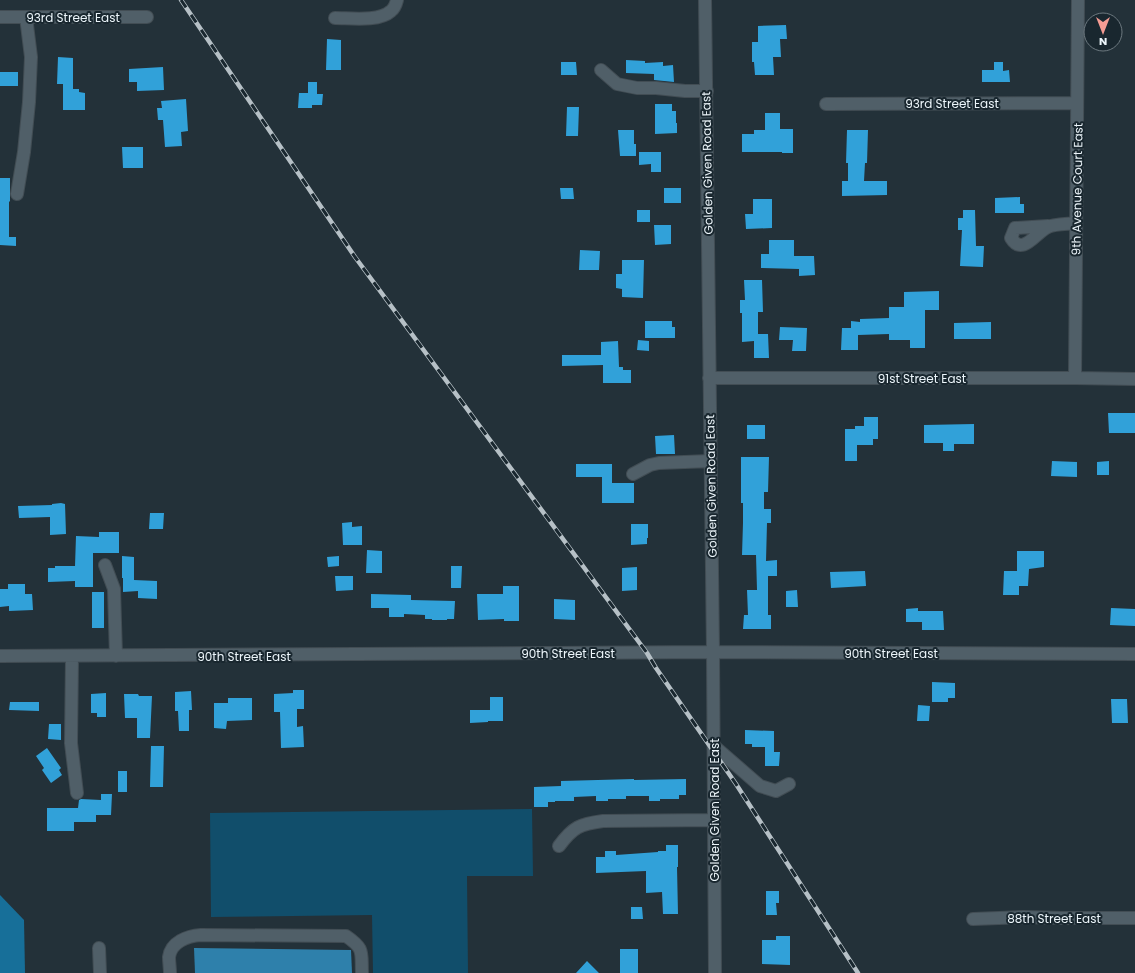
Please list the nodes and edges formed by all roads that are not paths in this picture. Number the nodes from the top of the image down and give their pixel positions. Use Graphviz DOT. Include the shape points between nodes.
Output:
graph roads {
  1 [pos="397,0"];
  2 [pos="705,0"];
  3 [pos="1078,0"];
  4 [pos="0,17"];
  5 [pos="26,17"];
  6 [pos="147,17"];
  7 [pos="335,18"];
  8 [pos="601,70"];
  9 [pos="707,91"];
  10 [pos="1078,103"];
  11 [pos="826,104"];
  12 [pos="16,194"];
  13 [pos="1076,223"];
  14 [pos="1048,226"];
  15 [pos="709,378"];
  16 [pos="1075,378"];
  17 [pos="1135,379"];
  18 [pos="710,461"];
  19 [pos="633,474"];
  20 [pos="105,565"];
  21 [pos="713,652"];
  22 [pos="1135,654"];
  23 [pos="0,656"];
  24 [pos="116,656"];
  25 [pos="72,657"];
  26 [pos="714,746"];
  27 [pos="789,784"];
  28 [pos="77,793"];
  29 [pos="714,820"];
  30 [pos="559,846"];
  31 [pos="1135,918"];
  32 [pos="973,919"];
  33 [pos="99,948"];
  34 [pos="100,973"];
  35 [pos="170,973"];
  36 [pos="362,973"];
  37 [pos="715,973"];
  1 -- 7 [label="street" via="395,7 385,15"];
  2 -- 9 [label="street, Golden Given Road East"];
  3 -- 10 [label="street, 9th Avenue Court East"];
  4 -- 5 [label="street, 93rd Street East"];
  5 -- 6 [label="street, 93rd Street East"];
  5 -- 12 [label="street" via="31,57 29,102 24,152"];
  8 -- 9 [label="street" via="617,84 637,88"];
  9 -- 15 [label="street, Golden Given Road East"];
  10 -- 11 [label="street, 93rd Street East"];
  10 -- 13 [label="street, 9th Avenue Court East"];
  13 -- 14 [label="street"];
  13 -- 16 [label="street, 9th Avenue Court East"];
  15 -- 16 [label="street, 91st Street East"];
  15 -- 18 [label="street, Golden Given Road East"];
  16 -- 17 [label="street, 91st Street East"];
  18 -- 19 [label="street" via="659,463"];
  18 -- 21 [label="street, Golden Given Road East"];
  20 -- 24 [label="street" via="114,589"];
  21 -- 22 [label="street, 90th Street East"];
  21 -- 24 [label="street, 90th Street East"];
  21 -- 26 [label="street, Golden Given Road East"];
  23 -- 25 [label="street, 90th Street East"];
  24 -- 25 [label="street, 90th Street East"];
  25 -- 28 [label="street" via="71,744"];
  26 -- 27 [label="street" via="760,786 776,791"];
  26 -- 29 [label="street, Golden Given Road East"];
  29 -- 30 [label="street" via="592,822 568,834"];
  29 -- 37 [label="street, Golden Given Road East"];
  31 -- 32 [label="street, 88th Street East"];
  33 -- 34 [label="street"];
  35 -- 36 [label="street" via="169,956 175,945 194,936 346,936 360,948"];
}
